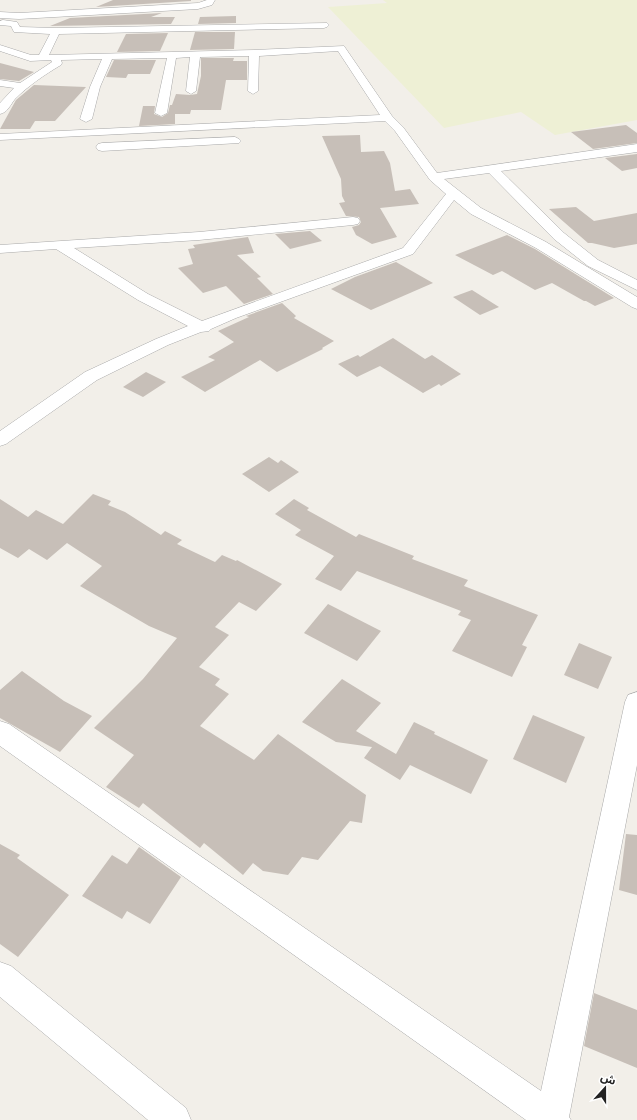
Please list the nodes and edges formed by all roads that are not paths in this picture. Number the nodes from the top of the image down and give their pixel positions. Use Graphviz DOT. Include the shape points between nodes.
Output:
graph roads {
  1 [pos="89,0"];
  2 [pos="211,0"];
  3 [pos="89,12"];
  4 [pos="0,17"];
  5 [pos="324,25"];
  6 [pos="142,35"];
  7 [pos="53,40"];
  8 [pos="0,48"];
  9 [pos="254,53"];
  10 [pos="195,54"];
  11 [pos="172,55"];
  12 [pos="108,56"];
  13 [pos="43,57"];
  14 [pos="54,58"];
  15 [pos="0,83"];
  16 [pos="24,86"];
  17 [pos="190,91"];
  18 [pos="253,91"];
  19 [pos="0,111"];
  20 [pos="161,113"];
  21 [pos="388,118"];
  22 [pos="86,119"];
  23 [pos="0,138"];
  24 [pos="235,141"];
  25 [pos="88,148"];
  26 [pos="637,148"];
  27 [pos="492,169"];
  28 [pos="434,177"];
  29 [pos="453,193"];
  30 [pos="353,221"];
  31 [pos="59,244"];
  32 [pos="0,249"];
  33 [pos="637,286"];
  34 [pos="637,304"];
  35 [pos="203,328"];
  36 [pos="0,440"];
  37 [pos="637,702"];
  38 [pos="0,732"];
  39 [pos="0,977"];
  40 [pos="174,1120"];
  41 [pos="553,1120"];
  1 -- 3 [label="street"];
  2 -- 3 [label="street" via="210,3 198,6"];
  3 -- 4 [label="street"];
  4 -- 7 [label="street" via="14,24 17,30"];
  5 -- 7 [label="street"];
  6 -- 7 [label="street"];
  7 -- 13 [label="street"];
  8 -- 13 [label="street" via="30,58"];
  9 -- 10 [label="street"];
  9 -- 18 [label="street"];
  9 -- 21 [label="street" via="341,48"];
  10 -- 11 [label="street"];
  10 -- 17 [label="street"];
  11 -- 12 [label="street"];
  11 -- 20 [label="street"];
  12 -- 14 [label="street"];
  12 -- 22 [label="street" via="95,87"];
  13 -- 14 [label="street"];
  14 -- 16 [label="street" via="57,63 31,78"];
  15 -- 16 [label="street"];
  16 -- 19 [label="street"];
  21 -- 23 [label="street"];
  21 -- 28 [label="street"];
  24 -- 25 [label="street"];
  26 -- 27 [label="street"];
  27 -- 28 [label="street"];
  27 -- 33 [label="street" via="559,236 581,254"];
  28 -- 29 [label="street"];
  29 -- 34 [label="street" via="476,211 541,245"];
  29 -- 35 [label="street" via="408,251 231,315"];
  30 -- 31 [label="street" via="199,236"];
  31 -- 32 [label="street"];
  31 -- 35 [label="street" via="143,297"];
  35 -- 36 [label="street" via="162,342 91,376"];
  37 -- 41 [label="street"];
  38 -- 41 [label="street"];
  39 -- 40 [label="street"];
}
